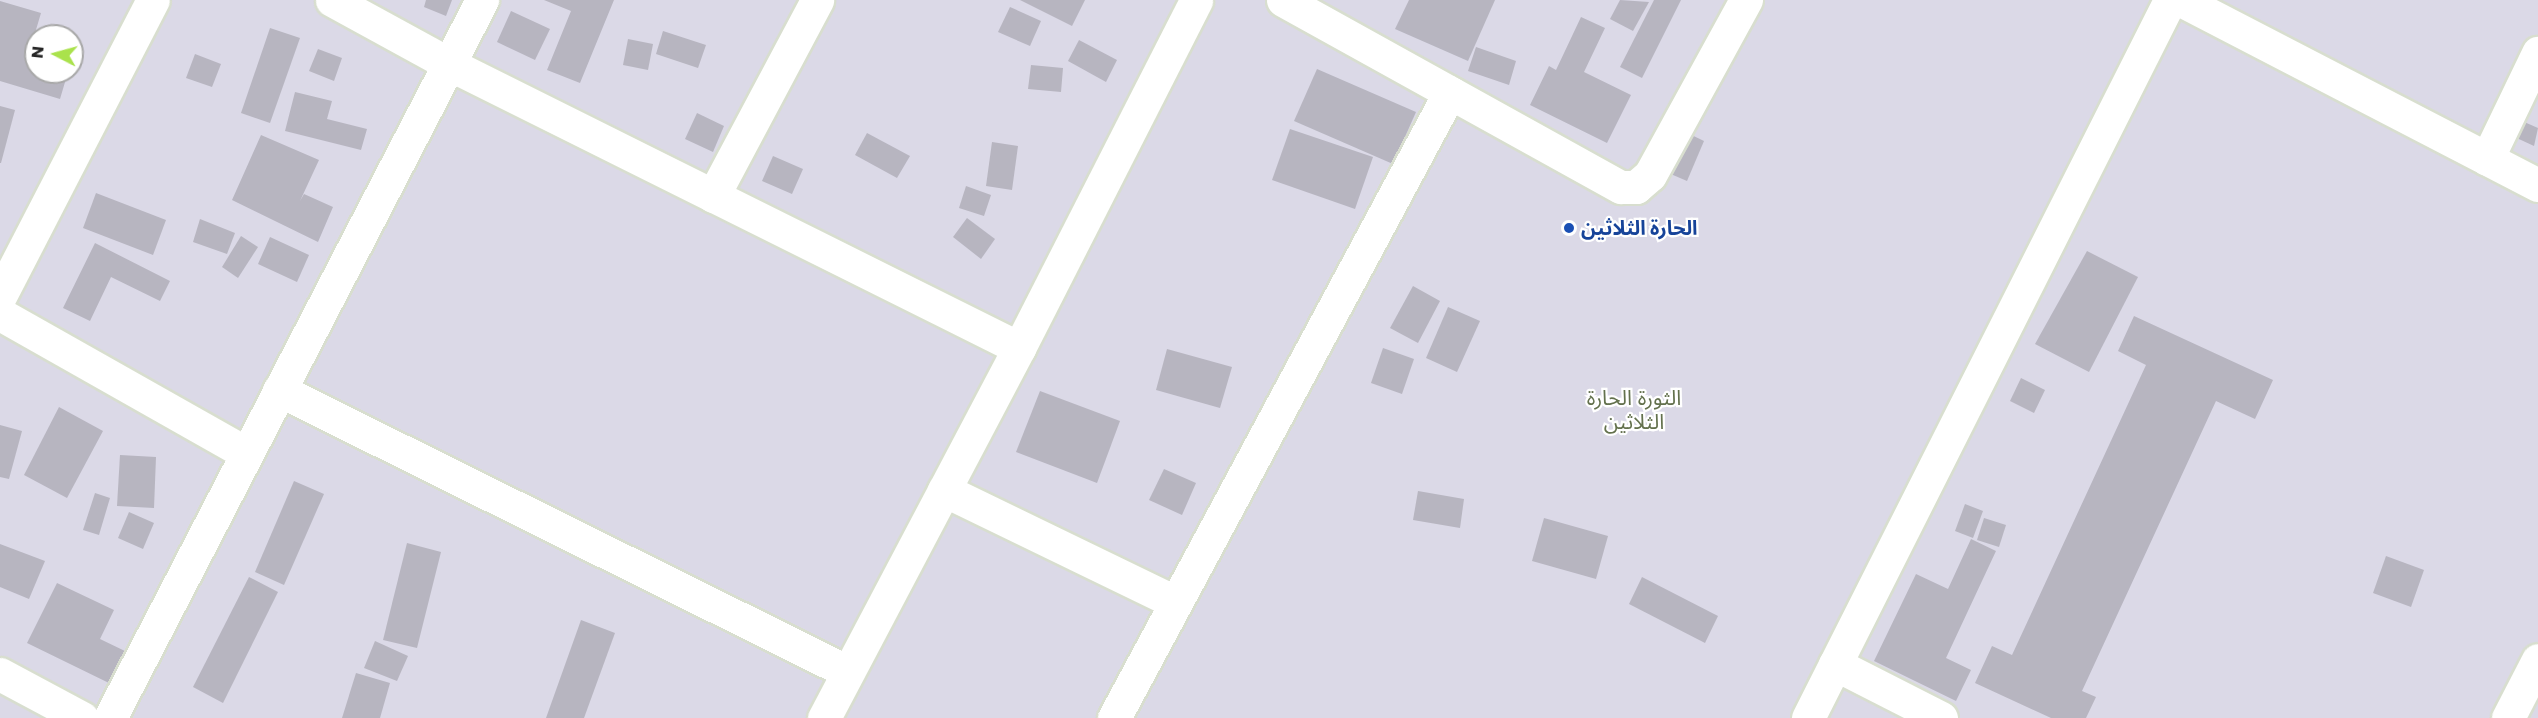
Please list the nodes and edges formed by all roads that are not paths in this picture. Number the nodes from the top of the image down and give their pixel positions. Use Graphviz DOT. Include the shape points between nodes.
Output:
graph roads {
  1 [pos="153,0"];
  2 [pos="332,0"];
  3 [pos="482,0"];
  4 [pos="817,0"];
  5 [pos="1196,0"];
  6 [pos="1282,0"];
  7 [pos="1746,0"];
  8 [pos="2170,0"];
  9 [pos="2181,0"];
  10 [pos="2213,7"];
  11 [pos="2538,53"];
  12 [pos="447,63"];
  13 [pos="1450,92"];
  14 [pos="2487,159"];
  15 [pos="2538,185"];
  16 [pos="713,196"];
  17 [pos="0,296"];
  18 [pos="0,314"];
  19 [pos="1019,348"];
  20 [pos="279,390"];
  21 [pos="246,453"];
  22 [pos="944,489"];
  23 [pos="1175,602"];
  24 [pos="1835,664"];
  25 [pos="848,672"];
  26 [pos="0,674"];
  27 [pos="2534,676"];
  28 [pos="82,718"];
  29 [pos="110,718"];
  30 [pos="824,718"];
  31 [pos="1114,718"];
  32 [pos="1808,718"];
  33 [pos="1941,718"];
  34 [pos="2508,718"];
  1 -- 17 [label="street"];
  2 -- 12 [label="street"];
  3 -- 12 [label="street"];
  4 -- 16 [label="street"];
  5 -- 19 [label="street"];
  6 -- 13 [label="street"];
  7 -- 13 [label="street" via="1650,175 1636,186 1621,187"];
  8 -- 24 [label="street"];
  9 -- 10 [label="street"];
  10 -- 14 [label="street"];
  11 -- 14 [label="street"];
  12 -- 16 [label="street"];
  12 -- 20 [label="street"];
  13 -- 23 [label="street"];
  14 -- 15 [label="street"];
  16 -- 19 [label="street"];
  18 -- 21 [label="street"];
  19 -- 22 [label="street"];
  20 -- 21 [label="street"];
  20 -- 25 [label="street"];
  21 -- 29 [label="street"];
  22 -- 23 [label="street"];
  22 -- 25 [label="street"];
  23 -- 31 [label="street"];
  24 -- 32 [label="street"];
  24 -- 33 [label="street"];
  25 -- 30 [label="street"];
  26 -- 28 [label="street"];
  27 -- 34 [label="street"];
}
